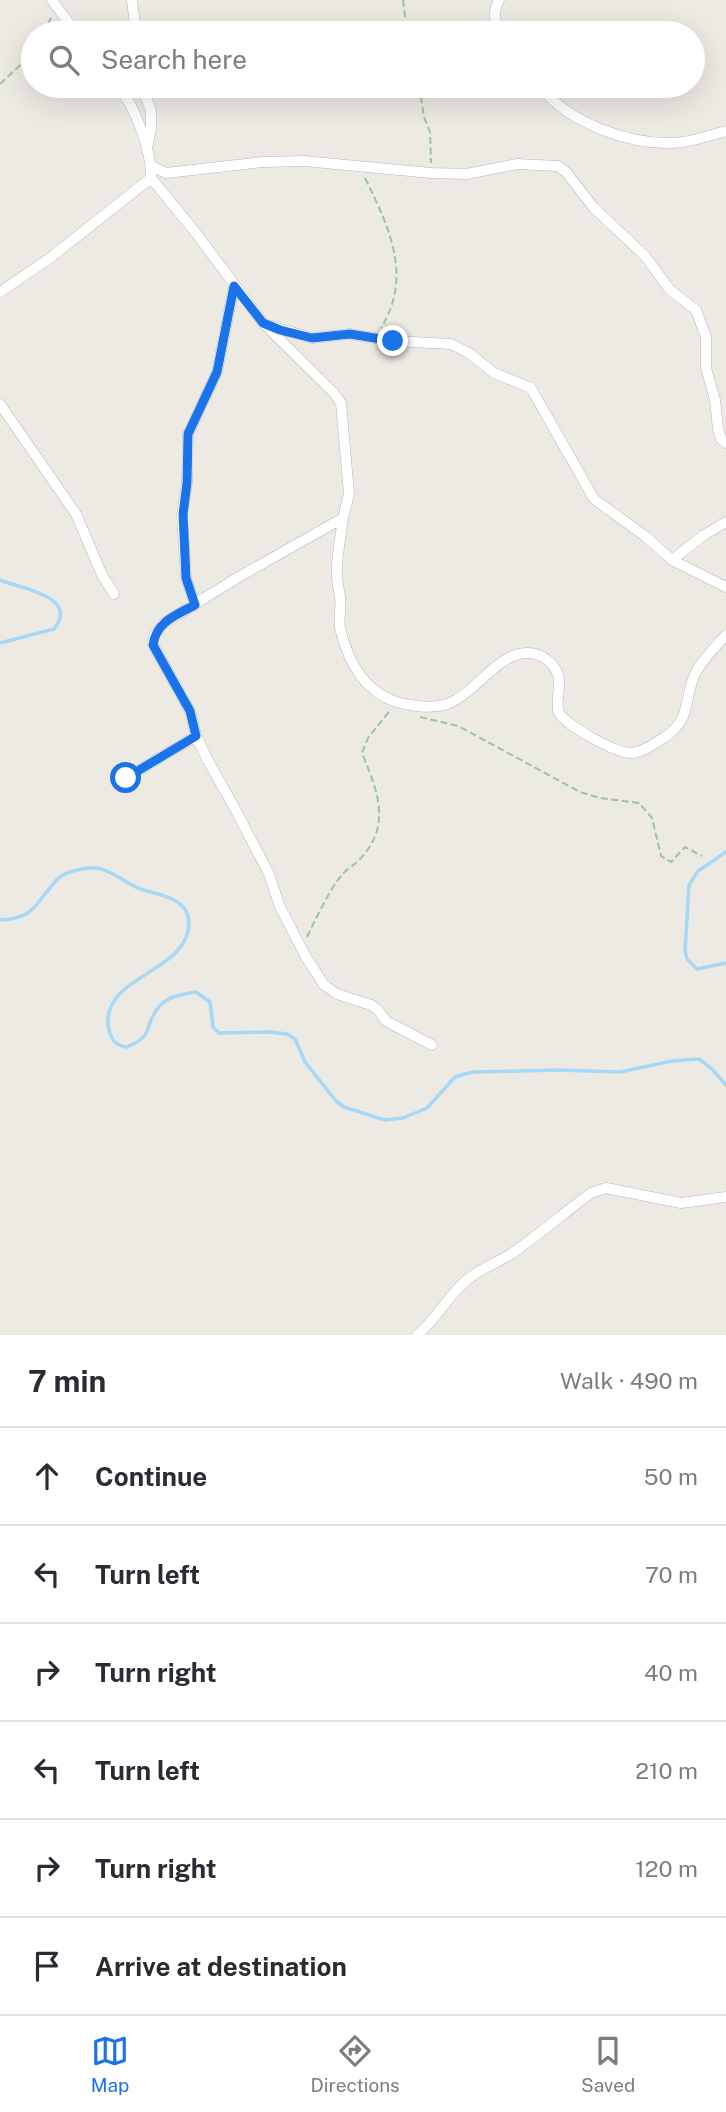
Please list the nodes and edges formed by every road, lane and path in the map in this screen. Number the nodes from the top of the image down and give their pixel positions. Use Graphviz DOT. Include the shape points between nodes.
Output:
graph roads {
  1 [pos="132,0"];
  2 [pos="403,0"];
  3 [pos="499,0"];
  4 [pos="55,3"];
  5 [pos="48,21"];
  6 [pos="68,21"];
  7 [pos="135,21"];
  8 [pos="406,21"];
  9 [pos="495,21"];
  10 [pos="21,64"];
  11 [pos="0,84"];
  12 [pos="125,98"];
  13 [pos="146,98"];
  14 [pos="421,98"];
  15 [pos="550,98"];
  16 [pos="726,131"];
  17 [pos="147,149"];
  18 [pos="151,166"];
  19 [pos="358,166"];
  20 [pos="431,173"];
  21 [pos="151,178"];
  22 [pos="234,286"];
  23 [pos="0,292"];
  24 [pos="263,323"];
  25 [pos="375,338"];
  26 [pos="0,404"];
  27 [pos="726,443"];
  28 [pos="343,518"];
  29 [pos="726,522"];
  30 [pos="672,560"];
  31 [pos="726,587"];
  32 [pos="114,594"];
  33 [pos="195,605"];
  34 [pos="726,635"];
  35 [pos="396,708"];
  36 [pos="415,715"];
  37 [pos="196,736"];
  38 [pos="126,778"];
  39 [pos="702,856"];
  40 [pos="302,946"];
  41 [pos="432,1045"];
  42 [pos="726,1197"];
  43 [pos="417,1335"];
  1 -- 7 [label="street"];
  2 -- 8 [label="path"];
  3 -- 9 [label="street"];
  4 -- 5 [label="path"];
  4 -- 6 [label="street"];
  10 -- 11 [label="path"];
  12 -- 17 [label="street"];
  13 -- 17 [label="street" via="151,111"];
  14 -- 20 [label="path" via="430,132"];
  15 -- 16 [label="street" via="573,116 635,139 682,142"];
  17 -- 18 [label="street"];
  18 -- 19 [label="street" via="166,173 263,162"];
  18 -- 21 [label="street"];
  19 -- 20 [label="street"];
  19 -- 25 [label="path" via="398,265 386,320"];
  20 -- 27 [label="street" via="467,174 517,164 558,166 566,172 594,208 645,256 670,290 696,310 706,337 706,368 718,429"];
  21 -- 22 [label="street"];
  21 -- 23 [label="street"];
  22 -- 24 [label="street"];
  22 -- 33 [label="street" via="217,372 186,442 185,565"];
  24 -- 25 [label="street" via="306,337 350,334"];
  24 -- 28 [label="street" via="341,403 349,494"];
  25 -- 30 [label="street" via="451,344 494,373 531,388 594,499"];
  26 -- 32 [label="street" via="76,514"];
  28 -- 33 [label="street"];
  28 -- 34 [label="street" via="337,565 341,628 361,678 400,704 442,705 501,663 520,654 539,655 557,674 558,707 563,717 595,740 634,753 671,732 685,713 696,673"];
  29 -- 30 [label="street"];
  30 -- 31 [label="street"];
  33 -- 37 [label="street" via="164,622 153,645 190,711"];
  35 -- 40 [label="path" via="368,738 362,753 380,804 374,836 360,860 338,879"];
  36 -- 39 [label="path" via="458,726 580,792 639,803 652,818 661,856 671,862 685,847"];
  37 -- 38 [label="street"];
  37 -- 40 [label="street"];
  40 -- 41 [label="street" via="329,989 371,1005 386,1021"];
  42 -- 43 [label="street" via="681,1203 600,1189 513,1253 467,1280"];
}
